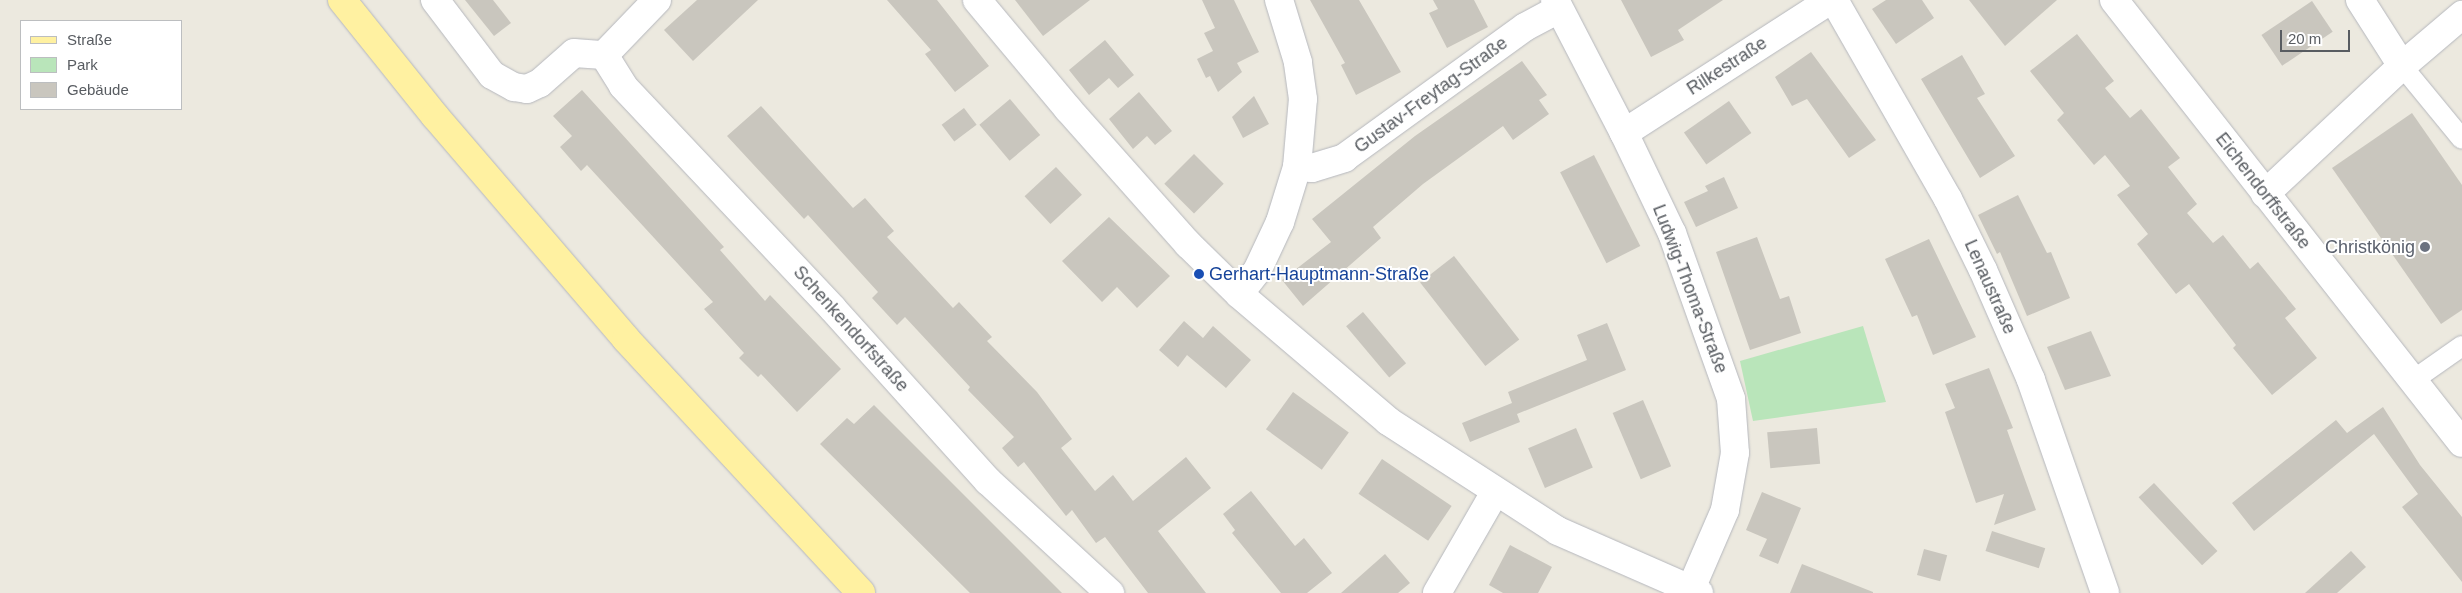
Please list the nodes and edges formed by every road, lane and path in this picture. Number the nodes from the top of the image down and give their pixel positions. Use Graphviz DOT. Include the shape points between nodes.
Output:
graph roads {
  1 [pos="342,0"];
  2 [pos="435,0"];
  3 [pos="657,0"];
  4 [pos="977,0"];
  5 [pos="1279,0"];
  6 [pos="1830,0"];
  7 [pos="1834,0"];
  8 [pos="2114,0"];
  9 [pos="2360,0"];
  10 [pos="1557,4"];
  11 [pos="2462,15"];
  12 [pos="604,55"];
  13 [pos="2402,66"];
  14 [pos="1624,133"];
  15 [pos="2462,139"];
  16 [pos="1297,167"];
  17 [pos="2265,194"];
  18 [pos="1239,294"];
  19 [pos="2462,346"];
  20 [pos="2412,382"];
  21 [pos="2462,443"];
  22 [pos="1495,492"];
  23 [pos="1693,592"];
  24 [pos="861,593"];
  25 [pos="1110,593"];
  26 [pos="1437,593"];
  27 [pos="2105,593"];
  1 -- 24 [label="main road" via="435,116 626,339"];
  2 -- 12 [label="street" via="492,76 514,87 527,89 540,83 574,53"];
  3 -- 12 [label="street"];
  4 -- 18 [label="street" via="1142,194"];
  5 -- 16 [label="street" via="1298,62 1303,99"];
  6 -- 14 [label="street, Rilkestraße"];
  7 -- 27 [label="street, Lenaustraße" via="1940,183 1983,270 2038,397"];
  8 -- 17 [label="street, Eichendorffstraße"];
  9 -- 13 [label="street"];
  10 -- 14 [label="street, Ludwig-Thoma-Straße"];
  10 -- 16 [label="street, Gustav-Freytag-Straße" via="1344,158 1312,168"];
  11 -- 13 [label="street"];
  12 -- 25 [label="street, Schenkendorfstraße" via="624,86 833,309 988,481"];
  13 -- 15 [label="street"];
  13 -- 17 [label="street"];
  14 -- 23 [label="street, Ludwig-Thoma-Straße" via="1672,233 1731,400 1735,453 1730,487 1717,534"];
  16 -- 18 [label="street" via="1280,222 1257,271"];
  17 -- 20 [label="street, Eichendorffstraße"];
  18 -- 22 [label="street" via="1388,420"];
  19 -- 20 [label="street"];
  20 -- 21 [label="street, Eichendorffstraße"];
  22 -- 23 [label="street" via="1558,531"];
  22 -- 26 [label="street"];
}
